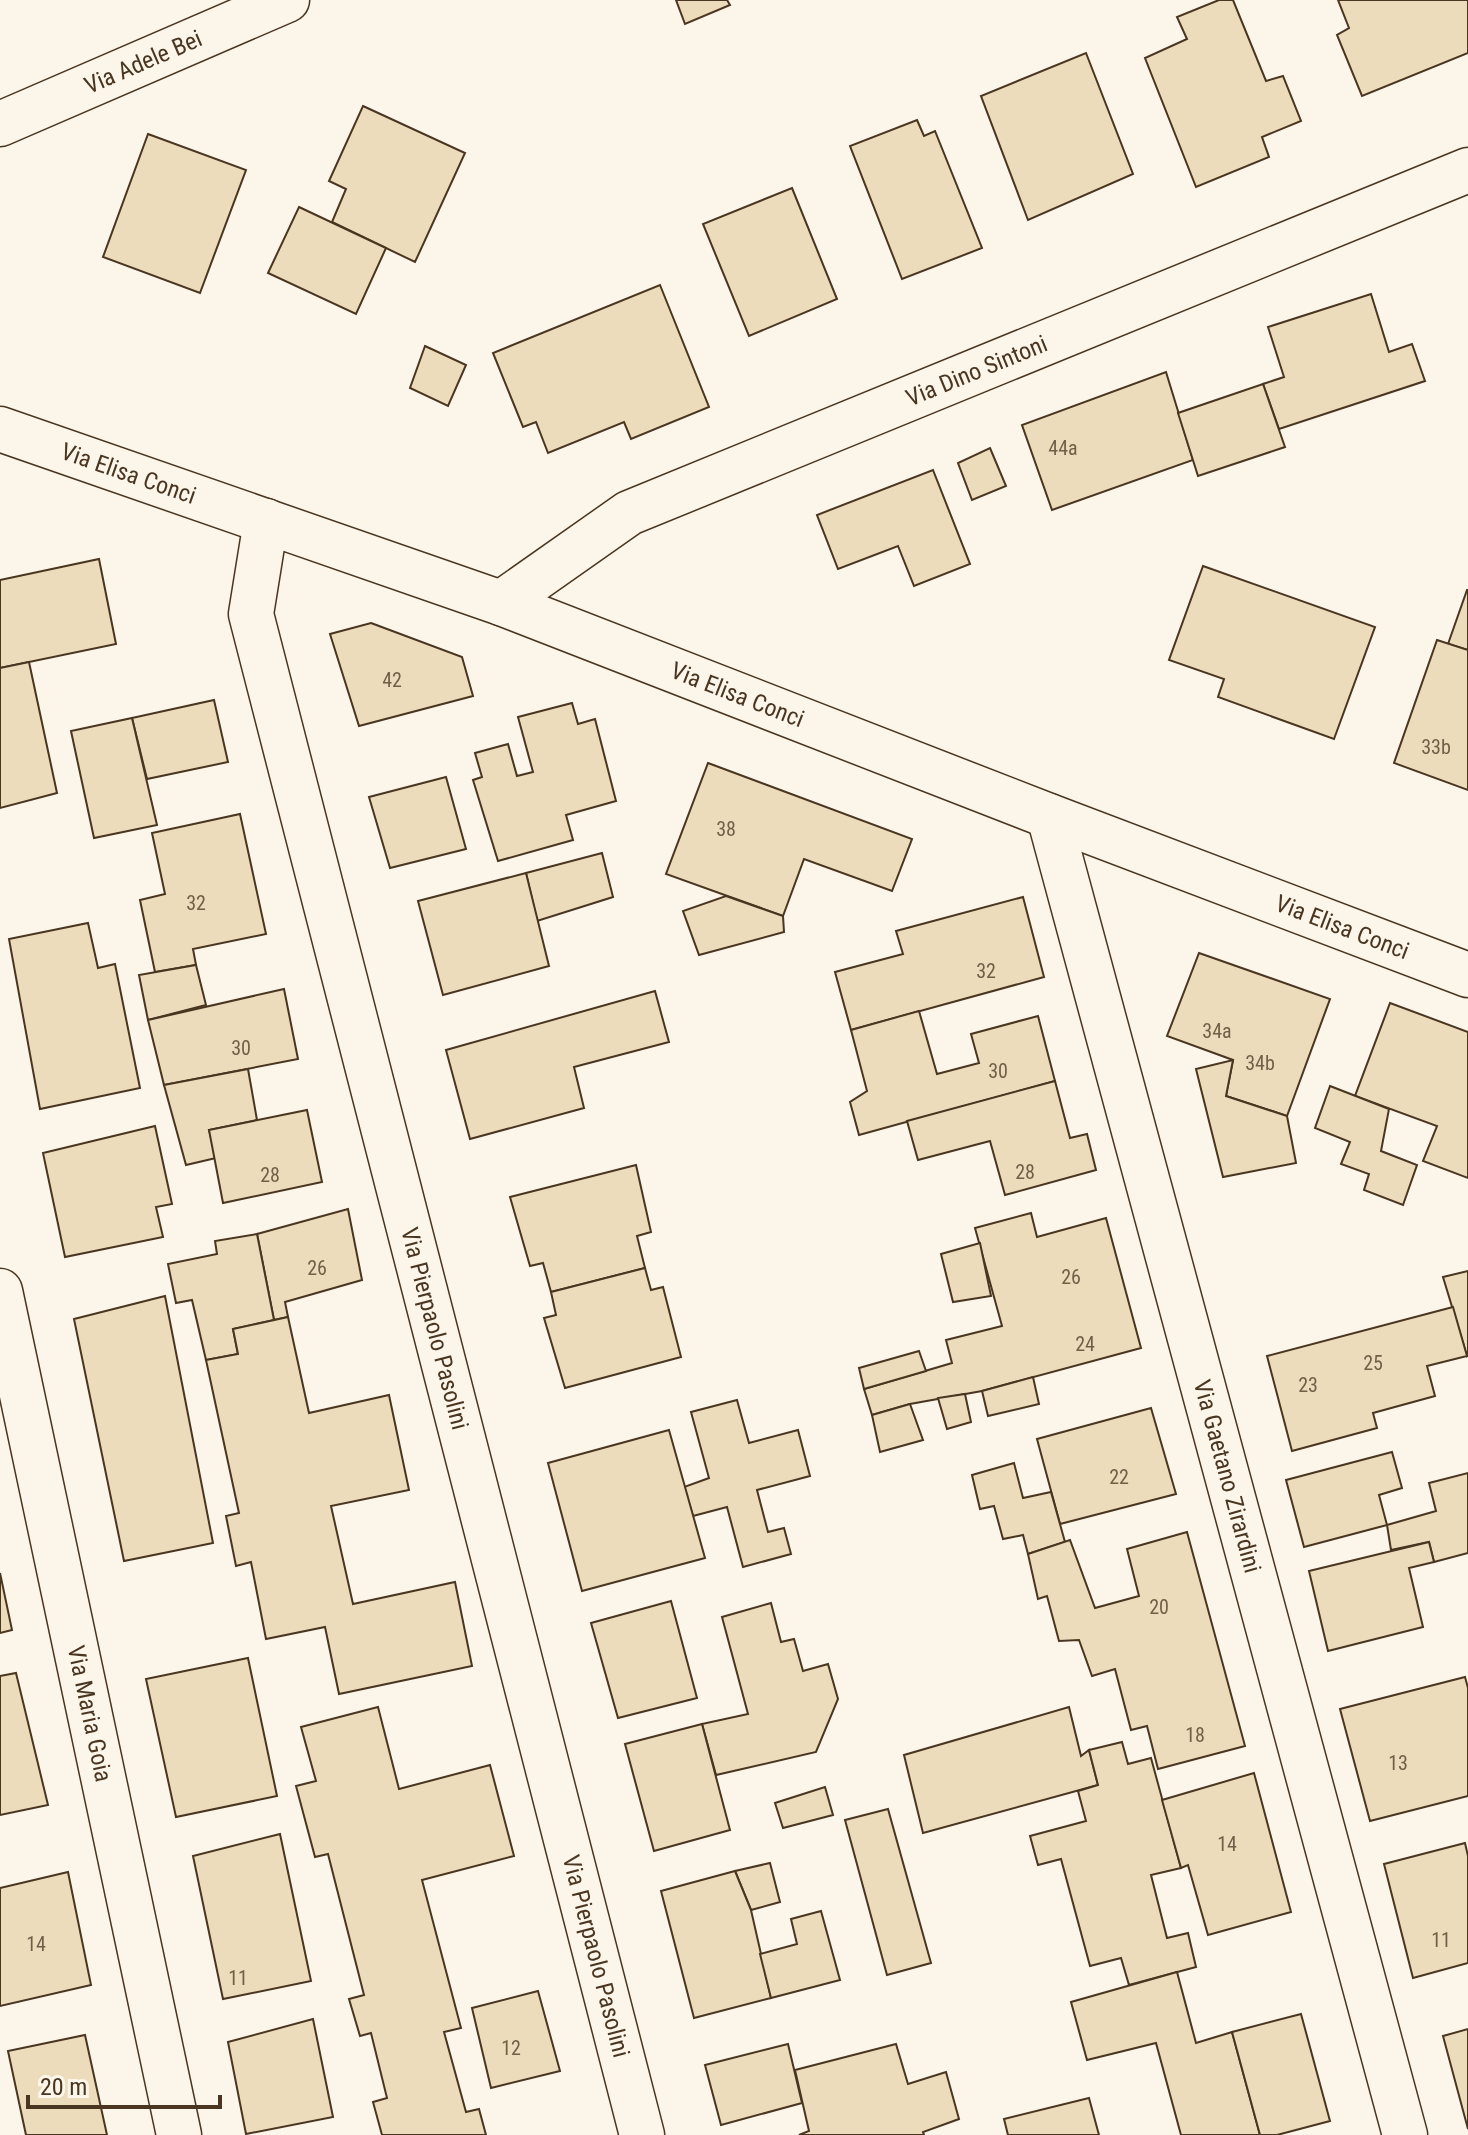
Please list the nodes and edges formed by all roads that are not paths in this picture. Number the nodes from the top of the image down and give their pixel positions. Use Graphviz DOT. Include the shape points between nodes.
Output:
graph roads {
  1 [pos="287,0"];
  2 [pos="0,124"];
  3 [pos="1468,170"];
  4 [pos="0,429"];
  5 [pos="266,521"];
  6 [pos="501,603"];
  7 [pos="1049,816"];
  8 [pos="1468,975"];
  9 [pos="0,1291"];
  10 [pos="179,2135"];
  11 [pos="642,2135"];
  12 [pos="1405,2135"];
  1 -- 2 [label="street, Via Adele Bei"];
  3 -- 6 [label="street, Via Dino Sintoni" via="629,513"];
  4 -- 5 [label="street, Via Elisa Conci"];
  5 -- 6 [label="street, Via Elisa Conci"];
  5 -- 11 [label="street, Via Pierpaolo Pasolini" via="251,614"];
  6 -- 7 [label="street, Via Elisa Conci"];
  7 -- 8 [label="street, Via Elisa Conci"];
  7 -- 12 [label="street, Via Gaetano Zirardini"];
  9 -- 10 [label="street, Via Maria Goia"];
}
